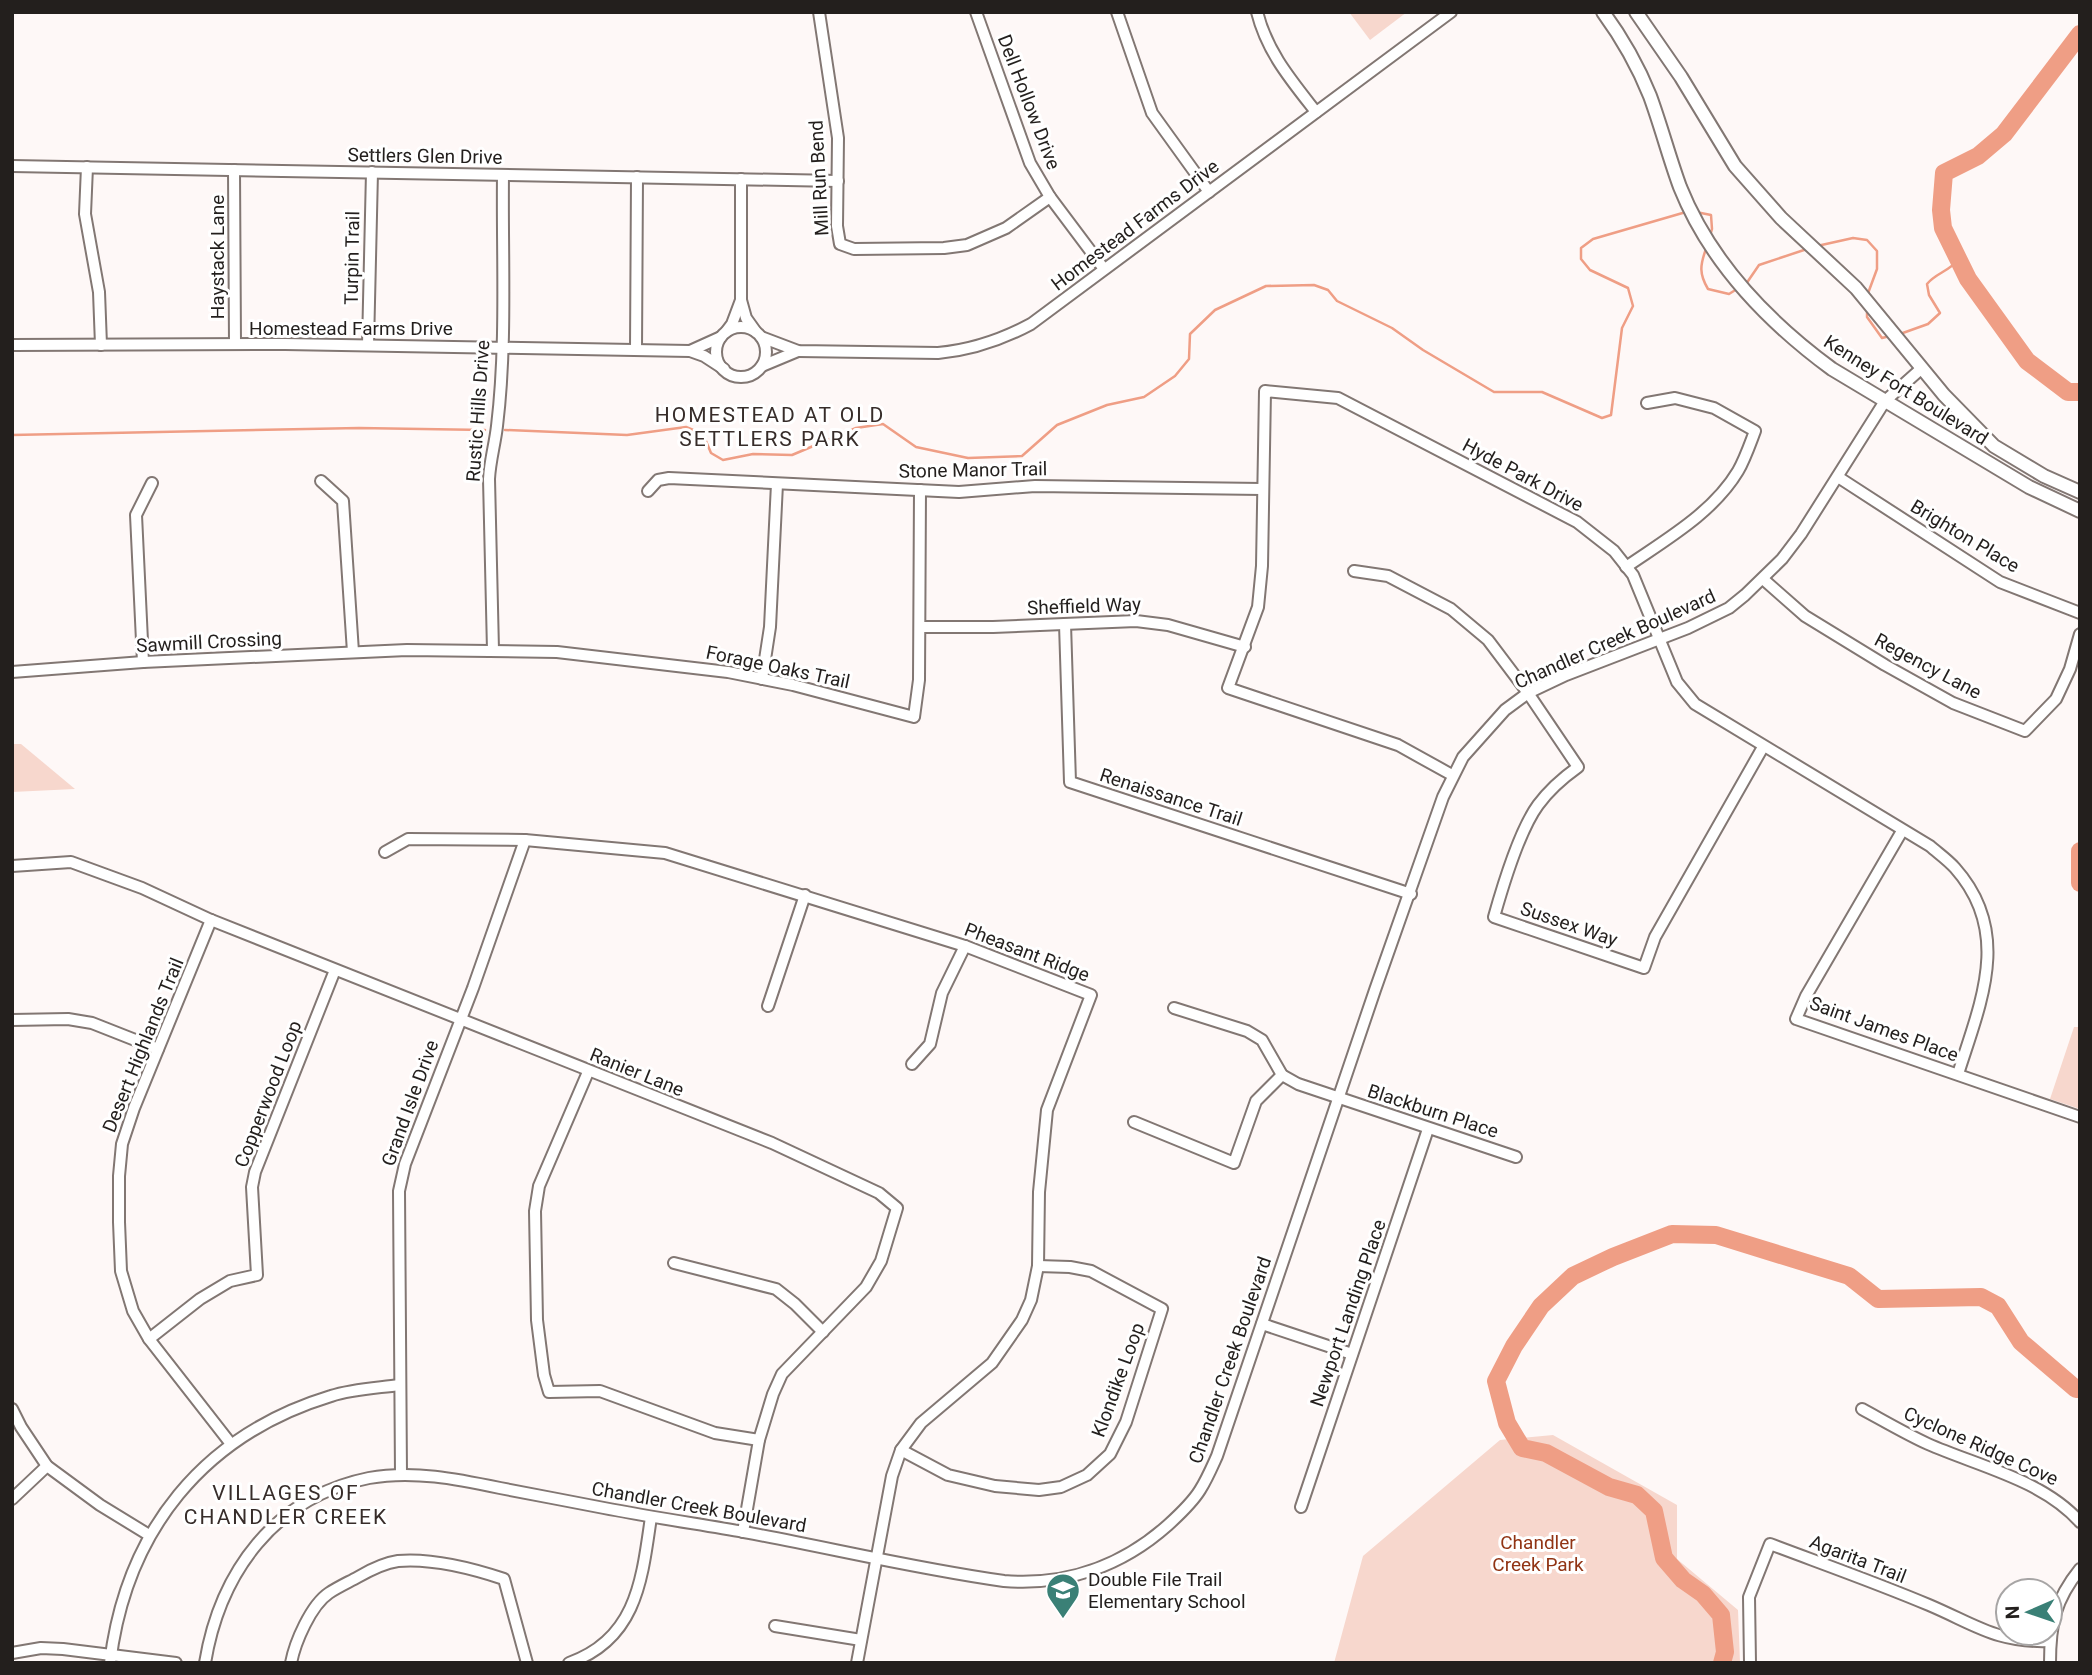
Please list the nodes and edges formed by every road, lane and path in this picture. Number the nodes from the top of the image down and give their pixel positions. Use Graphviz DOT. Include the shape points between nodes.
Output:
graph roads {
  1 [pos="819,12"];
  2 [pos="976,12"];
  3 [pos="1117,12"];
  4 [pos="1257,12"];
  5 [pos="1451,12"];
  6 [pos="1603,12"];
  7 [pos="1636,12"];
  8 [pos="1316,112"];
  9 [pos="12,166"];
  10 [pos="87,167"];
  11 [pos="234,170"];
  12 [pos="372,172"];
  13 [pos="503,175"];
  14 [pos="637,177"];
  15 [pos="741,179"];
  16 [pos="838,181"];
  17 [pos="1209,192"];
  18 [pos="1050,197"];
  19 [pos="1104,269"];
  20 [pos="741,300"];
  21 [pos="758,334"];
  22 [pos="724,335"];
  23 [pos="235,344"];
  24 [pos="12,345"];
  25 [pos="101,345"];
  26 [pos="368,345"];
  27 [pos="501,347"];
  28 [pos="636,350"];
  29 [pos="690,351"];
  30 [pos="798,351"];
  31 [pos="1919,364"];
  32 [pos="761,367"];
  33 [pos="724,369"];
  34 [pos="1885,401"];
  35 [pos="1647,403"];
  36 [pos="1838,477"];
  37 [pos="321,481"];
  38 [pos="152,483"];
  39 [pos="777,484"];
  40 [pos="1262,489"];
  41 [pos="920,490"];
  42 [pos="648,491"];
  43 [pos="2080,492"];
  44 [pos="2080,511"];
  45 [pos="1626,566"];
  46 [pos="1354,571"];
  47 [pos="1763,579"];
  48 [pos="2080,613"];
  49 [pos="1065,624"];
  50 [pos="920,627"];
  51 [pos="2080,634"];
  52 [pos="1659,640"];
  53 [pos="1245,647"];
  54 [pos="407,650"];
  55 [pos="493,650"];
  56 [pos="353,652"];
  57 [pos="143,662"];
  58 [pos="12,672"];
  59 [pos="762,679"];
  60 [pos="1528,693"];
  61 [pos="1763,747"];
  62 [pos="1452,775"];
  63 [pos="1902,831"];
  64 [pos="525,840"];
  65 [pos="385,852"];
  66 [pos="12,866"];
  67 [pos="1411,894"];
  68 [pos="805,895"];
  69 [pos="211,920"];
  70 [pos="965,946"];
  71 [pos="335,970"];
  72 [pos="768,1006"];
  73 [pos="1174,1008"];
  74 [pos="460,1018"];
  75 [pos="12,1020"];
  76 [pos="158,1049"];
  77 [pos="912,1064"];
  78 [pos="588,1072"];
  79 [pos="1958,1074"];
  80 [pos="1282,1075"];
  81 [pos="1339,1098"];
  82 [pos="2080,1117"];
  83 [pos="1134,1122"];
  84 [pos="1428,1129"];
  85 [pos="1516,1157"];
  86 [pos="674,1263"];
  87 [pos="1038,1266"];
  88 [pos="1262,1324"];
  89 [pos="822,1332"];
  90 [pos="149,1339"];
  91 [pos="1352,1354"];
  92 [pos="399,1385"];
  93 [pos="12,1409"];
  94 [pos="1862,1409"];
  95 [pos="759,1440"];
  96 [pos="231,1444"];
  97 [pos="901,1450"];
  98 [pos="47,1466"];
  99 [pos="401,1475"];
  100 [pos="12,1499"];
  101 [pos="1301,1507"];
  102 [pos="651,1517"];
  103 [pos="2080,1522"];
  104 [pos="743,1532"];
  105 [pos="149,1535"];
  106 [pos="877,1558"];
  107 [pos="2080,1569"];
  108 [pos="2064,1593"];
  109 [pos="775,1626"];
  110 [pos="1994,1635"];
  111 [pos="861,1640"];
  112 [pos="12,1653"];
  113 [pos="111,1659"];
  114 [pos="176,1663"];
  115 [pos="205,1663"];
  116 [pos="291,1663"];
  117 [pos="527,1663"];
  118 [pos="569,1663"];
  119 [pos="857,1663"];
  120 [pos="1750,1663"];
  1 -- 16 [label="street, Mill Run Bend" via="838,138"];
  2 -- 18 [label="street, Dell Hollow Drive" via="1024,149"];
  3 -- 17 [label="street" via="1152,113"];
  4 -- 8 [label="street" via="1267,44"];
  5 -- 8 [label="street, Homestead Farms Drive"];
  6 -- 34 [label="main road, Kenney Fort Boulevard" via="1649,94 1678,180 1699,225 1735,279 1805,349"];
  7 -- 31 [label="main road, Kenney Fort Boulevard" via="1735,166 1781,218 1856,288"];
  8 -- 17 [label="street, Homestead Farms Drive"];
  9 -- 10 [label="street, Settlers Glen Drive"];
  10 -- 11 [label="street, Settlers Glen Drive"];
  10 -- 25 [label="street" via="85,214 100,292"];
  11 -- 12 [label="street, Settlers Glen Drive"];
  11 -- 23 [label="street, Haystack Lane"];
  12 -- 13 [label="street, Settlers Glen Drive"];
  12 -- 26 [label="street, Turpin Trail"];
  13 -- 14 [label="street, Settlers Glen Drive"];
  13 -- 27 [label="street, Rustic Hills Drive"];
  14 -- 15 [label="street, Settlers Glen Drive"];
  14 -- 28 [label="street"];
  15 -- 16 [label="street, Settlers Glen Drive"];
  15 -- 20 [label="street"];
  16 -- 18 [label="street, Mill Run Bend" via="840,244 854,249 967,245 1006,228"];
  17 -- 19 [label="street, Homestead Farms Drive"];
  18 -- 19 [label="street, Dell Hollow Drive"];
  19 -- 30 [label="street, Homestead Farms Drive" via="1031,324 975,347 938,352"];
  20 -- 21 [label="street" via="746,318"];
  20 -- 22 [label="street"];
  21 -- 22 [label="street, Homestead Farms Drive" via="741,327"];
  21 -- 30 [label="street, Homestead Farms Drive"];
  21 -- 32 [label="street" via="766,352"];
  22 -- 29 [label="street, Homestead Farms Drive"];
  22 -- 33 [label="street" via="718,346"];
  23 -- 25 [label="street, Homestead Farms Drive"];
  23 -- 26 [label="street, Homestead Farms Drive"];
  24 -- 25 [label="street, Homestead Farms Drive"];
  26 -- 27 [label="street, Homestead Farms Drive"];
  27 -- 28 [label="street, Homestead Farms Drive"];
  27 -- 55 [label="street, Rustic Hills Drive" via="489,478"];
  28 -- 29 [label="street, Homestead Farms Drive"];
  29 -- 33 [label="street, Homestead Farms Drive"];
  30 -- 32 [label="street, Homestead Farms Drive"];
  31 -- 34 [label="street, Chandler Creek Boulevard"];
  31 -- 43 [label="main road, Kenney Fort Boulevard" via="1994,446"];
  32 -- 33 [label="street, Homestead Farms Drive" via="747,376"];
  34 -- 36 [label="street, Chandler Creek Boulevard"];
  34 -- 44 [label="main road, Kenney Fort Boulevard" via="2029,487"];
  35 -- 45 [label="street" via="1675,398 1714,408 1755,431 1738,471 1712,503"];
  36 -- 47 [label="street, Chandler Creek Boulevard" via="1801,534"];
  36 -- 48 [label="street, Brighton Place" via="2000,582"];
  37 -- 56 [label="street" via="343,502"];
  38 -- 57 [label="street" via="136,515"];
  39 -- 41 [label="street, Stone Manor Trail"];
  39 -- 42 [label="street, Stone Manor Trail" via="669,478 658,480"];
  39 -- 59 [label="street" via="770,627"];
  40 -- 41 [label="street, Stone Manor Trail"];
  40 -- 45 [label="street, Hyde Park Drive" via="1265,391 1338,398 1577,522"];
  40 -- 53 [label="street, Hyde Park Drive" via="1258,607"];
  41 -- 50 [label="street, Forage Oaks Trail"];
  45 -- 52 [label="street, Hyde Park Drive"];
  46 -- 60 [label="street" via="1388,576 1451,609 1488,640"];
  47 -- 51 [label="street, Regency Lane" via="1805,616 1885,665 1954,703 2025,731 2056,699"];
  47 -- 52 [label="street, Chandler Creek Boulevard" via="1729,608"];
  49 -- 50 [label="street, Sheffield Way"];
  49 -- 53 [label="street, Sheffield Way" via="1155,622"];
  49 -- 67 [label="street, Renaissance Trail" via="1070,782"];
  50 -- 59 [label="street, Forage Oaks Trail" via="914,717"];
  52 -- 60 [label="street, Chandler Creek Boulevard"];
  52 -- 61 [label="street, Hyde Park Drive" via="1677,682 1695,704"];
  53 -- 62 [label="street, Hyde Park Drive" via="1228,688 1398,745"];
  54 -- 55 [label="street, Forage Oaks Trail"];
  54 -- 56 [label="street, Sawmill Crossing"];
  55 -- 59 [label="street, Forage Oaks Trail" via="642,661"];
  56 -- 57 [label="street, Sawmill Crossing"];
  57 -- 58 [label="street, Sawmill Crossing"];
  60 -- 61 [label="street, Sussex Way" via="1578,766 1538,805 1494,917 1644,968 1655,937"];
  60 -- 62 [label="street, Chandler Creek Boulevard" via="1483,732"];
  61 -- 63 [label="street, Hyde Park Drive"];
  62 -- 67 [label="street, Chandler Creek Boulevard"];
  63 -- 79 [label="street, Hyde Park Drive" via="1930,846 1955,868 1979,909 1986,938 1984,990"];
  63 -- 79 [label="street, Saint James Place" via="1796,1019"];
  64 -- 65 [label="street, Pheasant Ridge" via="408,839"];
  64 -- 68 [label="street, Pheasant Ridge" via="665,853"];
  64 -- 74 [label="street, Grand Isle Drive"];
  66 -- 69 [label="street, Ranier Lane" via="71,862"];
  67 -- 81 [label="street, Chandler Creek Boulevard"];
  68 -- 70 [label="street, Pheasant Ridge"];
  68 -- 72 [label="street"];
  69 -- 71 [label="street, Ranier Lane"];
  69 -- 76 [label="street, Desert Highlands Trail"];
  70 -- 77 [label="street" via="942,993 930,1044"];
  70 -- 87 [label="street, Pheasant Ridge" via="1091,995 1047,1110"];
  71 -- 74 [label="street, Ranier Lane"];
  71 -- 90 [label="street, Copperwood Loop" via="255,1172 257,1275 230,1281"];
  73 -- 80 [label="street" via="1262,1040"];
  74 -- 78 [label="street, Ranier Lane"];
  74 -- 92 [label="street, Grand Isle Drive" via="399,1191"];
  75 -- 76 [label="street" via="92,1023"];
  76 -- 90 [label="street, Desert Highlands Trail" via="122,1144 119,1176 121,1271 133,1311"];
  78 -- 89 [label="street, Ranier Lane" via="772,1143 879,1193 897,1208 881,1261 866,1287"];
  78 -- 95 [label="street" via="539,1186 535,1210 537,1320 549,1392 600,1391 715,1433"];
  79 -- 82 [label="street, Saint James Place"];
  80 -- 81 [label="street, Blackburn Place"];
  80 -- 83 [label="street" via="1256,1101 1234,1163"];
  81 -- 84 [label="street, Blackburn Place"];
  81 -- 88 [label="street, Chandler Creek Boulevard"];
  84 -- 85 [label="street, Blackburn Place"];
  84 -- 91 [label="street, Newport Landing Place"];
  86 -- 89 [label="street" via="776,1289"];
  87 -- 97 [label="street, Pheasant Ridge" via="1022,1320 992,1363 921,1423"];
  87 -- 97 [label="street, Klondike Loop" via="1091,1271 1162,1309 1126,1422 1110,1454 1087,1475 1061,1488 1039,1490 948,1475"];
  88 -- 91 [label="street"];
  88 -- 106 [label="street, Chandler Creek Boulevard" via="1217,1456 1200,1490 1176,1518 1127,1556 1080,1574 1026,1582"];
  89 -- 95 [label="street, Ranier Lane" via="782,1374"];
  90 -- 96 [label="street, Desert Highlands Trail"];
  91 -- 101 [label="street, Newport Landing Place"];
  92 -- 96 [label="street" via="334,1395 297,1408"];
  92 -- 99 [label="street, Grand Isle Drive"];
  93 -- 98 [label="street"];
  94 -- 103 [label="street, Cyclone Ridge Cove" via="1926,1443 2046,1493"];
  95 -- 104 [label="street, Ranier Lane"];
  96 -- 105 [label="street" via="195,1476"];
  97 -- 106 [label="street, Pheasant Ridge"];
  98 -- 100 [label="street"];
  98 -- 105 [label="street"];
  99 -- 102 [label="street, Chandler Creek Boulevard" via="461,1480"];
  99 -- 115 [label="street, Chandler Creek Boulevard" via="335,1488 306,1502 265,1534 242,1562 222,1600"];
  102 -- 104 [label="street, Chandler Creek Boulevard"];
  102 -- 118 [label="street" via="636,1600 618,1632"];
  104 -- 106 [label="street, Chandler Creek Boulevard"];
  105 -- 113 [label="street" via="121,1605"];
  106 -- 111 [label="street, Pheasant Ridge"];
  107 -- 108 [label="street"];
  109 -- 111 [label="street"];
  110 -- 120 [label="street, Agarita Trail" via="1930,1605 1770,1544 1749,1597"];
  111 -- 119 [label="street, Pheasant Ridge"];
  112 -- 113 [label="street" via="63,1648"];
  113 -- 114 [label="street"];
  116 -- 117 [label="street" via="308,1619 327,1594 397,1561 473,1569 504,1579"];
}
